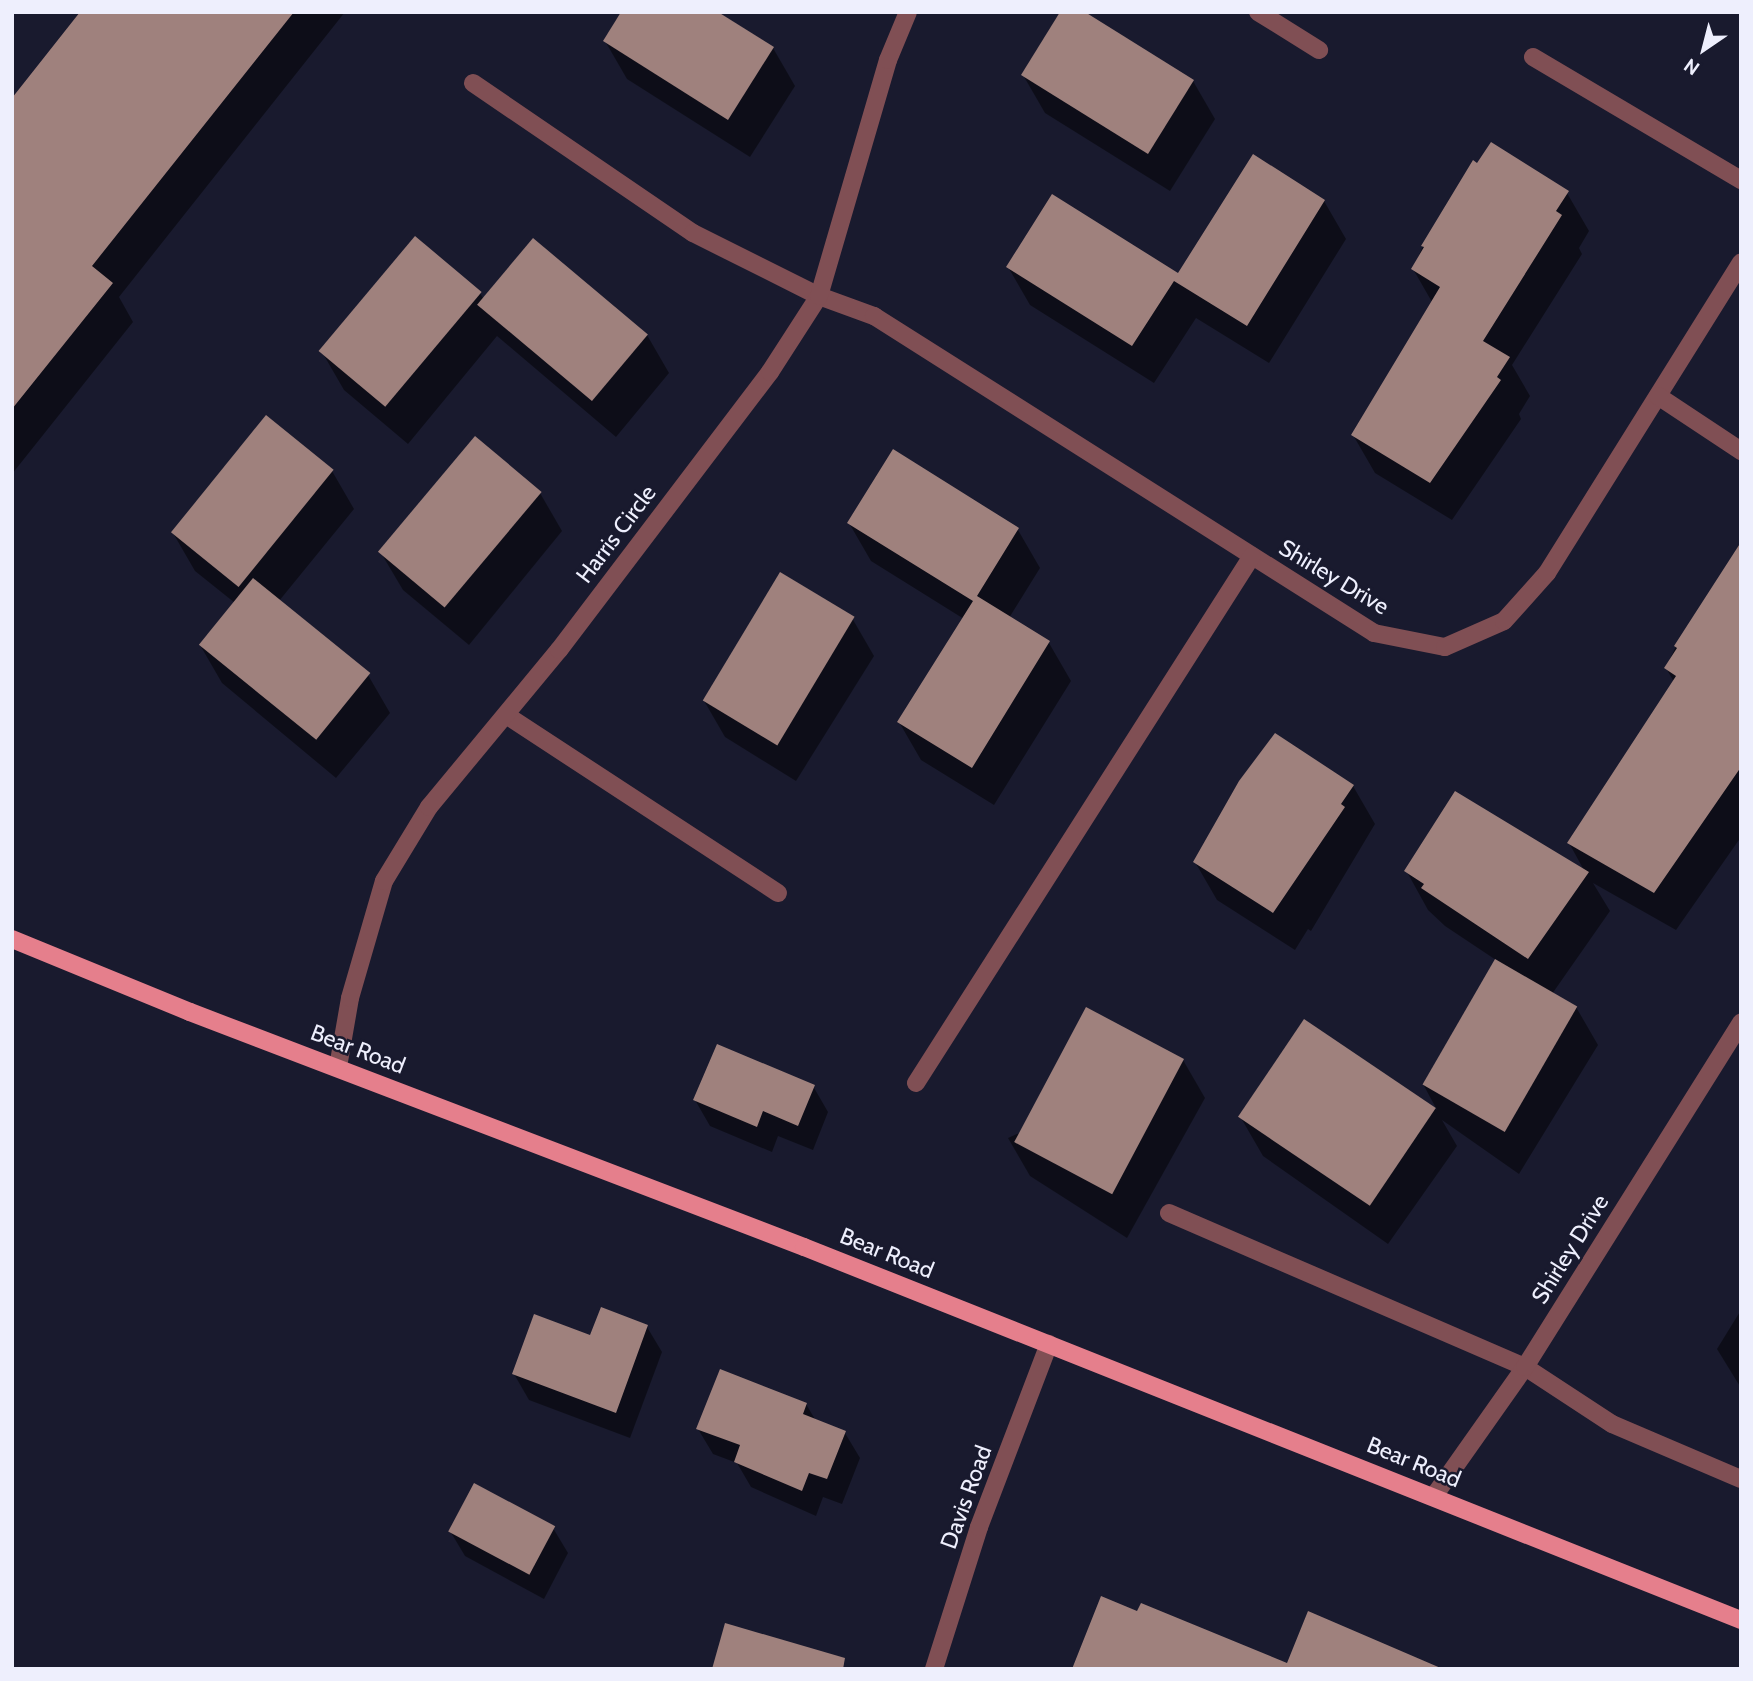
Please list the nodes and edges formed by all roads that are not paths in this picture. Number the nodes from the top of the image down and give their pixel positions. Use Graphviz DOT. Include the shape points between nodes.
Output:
graph roads {
  1 [pos="908,12"];
  2 [pos="1258,12"];
  3 [pos="1319,50"];
  4 [pos="1533,57"];
  5 [pos="473,83"];
  6 [pos="1741,180"];
  7 [pos="1741,264"];
  8 [pos="819,296"];
  9 [pos="1658,396"];
  10 [pos="1741,451"];
  11 [pos="1252,556"];
  12 [pos="506,715"];
  13 [pos="778,893"];
  14 [pos="12,939"];
  15 [pos="1741,1022"];
  16 [pos="338,1067"];
  17 [pos="916,1083"];
  18 [pos="1169,1213"];
  19 [pos="1049,1344"];
  20 [pos="1525,1367"];
  21 [pos="1741,1479"];
  22 [pos="1434,1496"];
  23 [pos="1741,1620"];
  24 [pos="934,1669"];
  1 -- 8 [label="street, Harris Circle" via="888,60"];
  2 -- 3 [label="street"];
  4 -- 6 [label="street"];
  5 -- 8 [label="street, Shirley Drive" via="693,233"];
  7 -- 9 [label="street, Shirley Drive"];
  8 -- 11 [label="street, Shirley Drive" via="874,316"];
  8 -- 12 [label="street, Harris Circle" via="770,372"];
  9 -- 10 [label="street"];
  9 -- 11 [label="street, Shirley Drive" via="1547,573 1504,621 1445,647 1374,633"];
  11 -- 17 [label="street"];
  12 -- 13 [label="street"];
  12 -- 16 [label="street, Harris Circle" via="429,807 384,881 350,998"];
  14 -- 16 [label="main road, Bear Road"];
  15 -- 20 [label="street, Shirley Drive"];
  16 -- 19 [label="main road, Bear Road"];
  18 -- 20 [label="street"];
  19 -- 22 [label="main road, Bear Road"];
  19 -- 24 [label="street, Davis Road" via="979,1527"];
  20 -- 21 [label="street" via="1612,1424"];
  20 -- 22 [label="street, Shirley Drive"];
  22 -- 23 [label="main road, Bear Road"];
}
